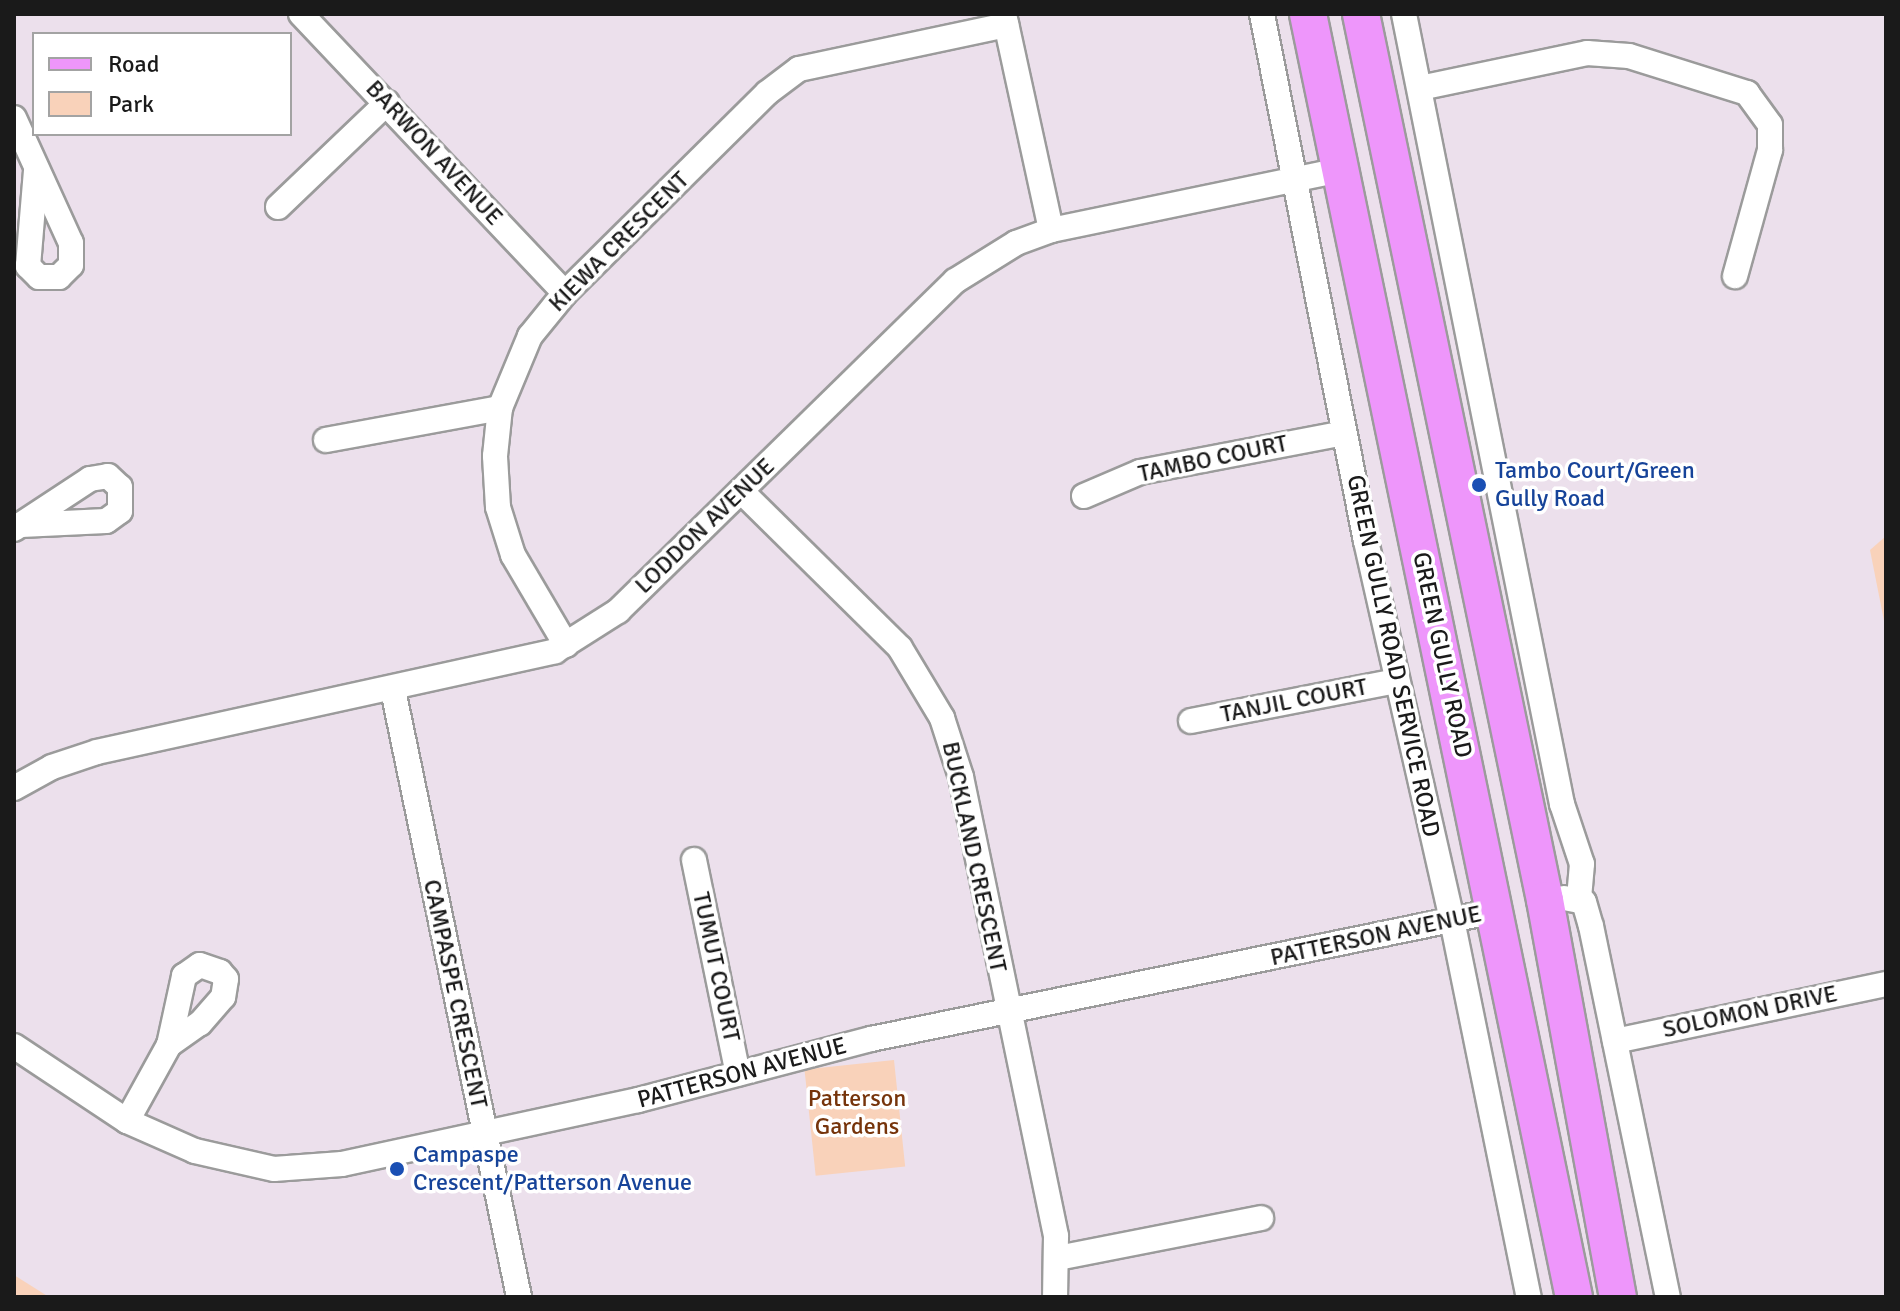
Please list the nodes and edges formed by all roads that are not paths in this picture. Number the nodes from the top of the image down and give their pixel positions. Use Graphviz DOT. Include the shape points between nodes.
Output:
graph roads {
  1 [pos="301,14"];
  2 [pos="1262,14"];
  3 [pos="1308,14"];
  4 [pos="1361,14"];
  5 [pos="1404,14"];
  6 [pos="1005,19"];
  7 [pos="1420,88"];
  8 [pos="387,103"];
  9 [pos="14,118"];
  10 [pos="1432,153"];
  11 [pos="1391,161"];
  12 [pos="36,170"];
  13 [pos="1342,170"];
  14 [pos="1295,179"];
  15 [pos="278,207"];
  16 [pos="1051,230"];
  17 [pos="1735,276"];
  18 [pos="565,293"];
  19 [pos="500,408"];
  20 [pos="1344,433"];
  21 [pos="326,440"];
  22 [pos="741,491"];
  23 [pos="1084,496"];
  24 [pos="566,645"];
  25 [pos="1396,681"];
  26 [pos="393,690"];
  27 [pos="1191,721"];
  28 [pos="14,788"];
  29 [pos="694,860"];
  30 [pos="1562,899"];
  31 [pos="1495,911"];
  32 [pos="1452,920"];
  33 [pos="1886,984"];
  34 [pos="1007,1012"];
  35 [pos="1615,1041"];
  36 [pos="169,1045"];
  37 [pos="14,1046"];
  38 [pos="738,1074"];
  39 [pos="127,1121"];
  40 [pos="484,1137"];
  41 [pos="1261,1218"];
  42 [pos="1058,1258"];
  43 [pos="519,1297"];
  44 [pos="1055,1297"];
  45 [pos="1529,1297"];
  46 [pos="1574,1297"];
  47 [pos="1618,1297"];
  48 [pos="1668,1297"];
  1 -- 8 [label="street, BARWON AVENUE"];
  2 -- 14 [label="street, GREEN GULLY ROAD SERVICE ROAD"];
  3 -- 13 [label="main road, GREEN GULLY ROAD"];
  4 -- 11 [label="main road"];
  5 -- 7 [label="street"];
  6 -- 16 [label="street"];
  6 -- 18 [label="street, KIEWA CRESCENT" via="799,69 767,93"];
  7 -- 10 [label="street"];
  7 -- 17 [label="street" via="1587,53 1629,56 1747,93 1770,125 1770,150"];
  8 -- 15 [label="street"];
  8 -- 18 [label="street, BARWON AVENUE"];
  9 -- 12 [label="street"];
  10 -- 11 [label="street"];
  10 -- 30 [label="street" via="1562,804 1582,864"];
  11 -- 13 [label="main road"];
  11 -- 30 [label="main road"];
  13 -- 14 [label="street, LODDON AVENUE"];
  13 -- 31 [label="main road, GREEN GULLY ROAD"];
  14 -- 16 [label="street, LODDON AVENUE"];
  14 -- 20 [label="street, GREEN GULLY ROAD SERVICE ROAD"];
  16 -- 22 [label="street, LODDON AVENUE" via="1016,243 955,281"];
  18 -- 19 [label="street, KIEWA CRESCENT" via="530,336"];
  19 -- 21 [label="street"];
  19 -- 24 [label="street, KIEWA CRESCENT" via="495,481 504,533 527,584"];
  20 -- 23 [label="street, TAMBO COURT" via="1140,472"];
  20 -- 25 [label="street, GREEN GULLY ROAD SERVICE ROAD"];
  22 -- 24 [label="street, LODDON AVENUE" via="618,611"];
  22 -- 34 [label="street, BUCKLAND CRESCENT" via="855,599 924,682 961,777"];
  24 -- 26 [label="street, LODDON AVENUE" via="532,659"];
  25 -- 27 [label="street, TANJIL COURT"];
  25 -- 32 [label="street, GREEN GULLY ROAD SERVICE ROAD"];
  26 -- 28 [label="street, LODDON AVENUE" via="85,755"];
  26 -- 40 [label="street, CAMPASPE CRESCENT"];
  29 -- 38 [label="street, TUMUT COURT"];
  30 -- 31 [label="main road"];
  30 -- 35 [label="street" via="1591,926"];
  30 -- 47 [label="main road"];
  31 -- 32 [label="street, PATTERSON AVENUE"];
  31 -- 46 [label="main road, GREEN GULLY ROAD"];
  32 -- 34 [label="street, PATTERSON AVENUE"];
  32 -- 45 [label="street, GREEN GULLY ROAD SERVICE ROAD"];
  33 -- 35 [label="street, SOLOMON DRIVE"];
  34 -- 38 [label="street, PATTERSON AVENUE" via="841,1046"];
  34 -- 42 [label="street, BUCKLAND CRESCENT"];
  35 -- 48 [label="street"];
  36 -- 39 [label="street"];
  37 -- 39 [label="street, PATTERSON AVENUE"];
  38 -- 40 [label="street, PATTERSON AVENUE"];
  39 -- 40 [label="street, PATTERSON AVENUE" via="195,1151 274,1169 342,1164"];
  40 -- 43 [label="street, CAMPASPE CRESCENT"];
  41 -- 42 [label="street"];
  42 -- 44 [label="street, BUCKLAND CRESCENT"];
}
